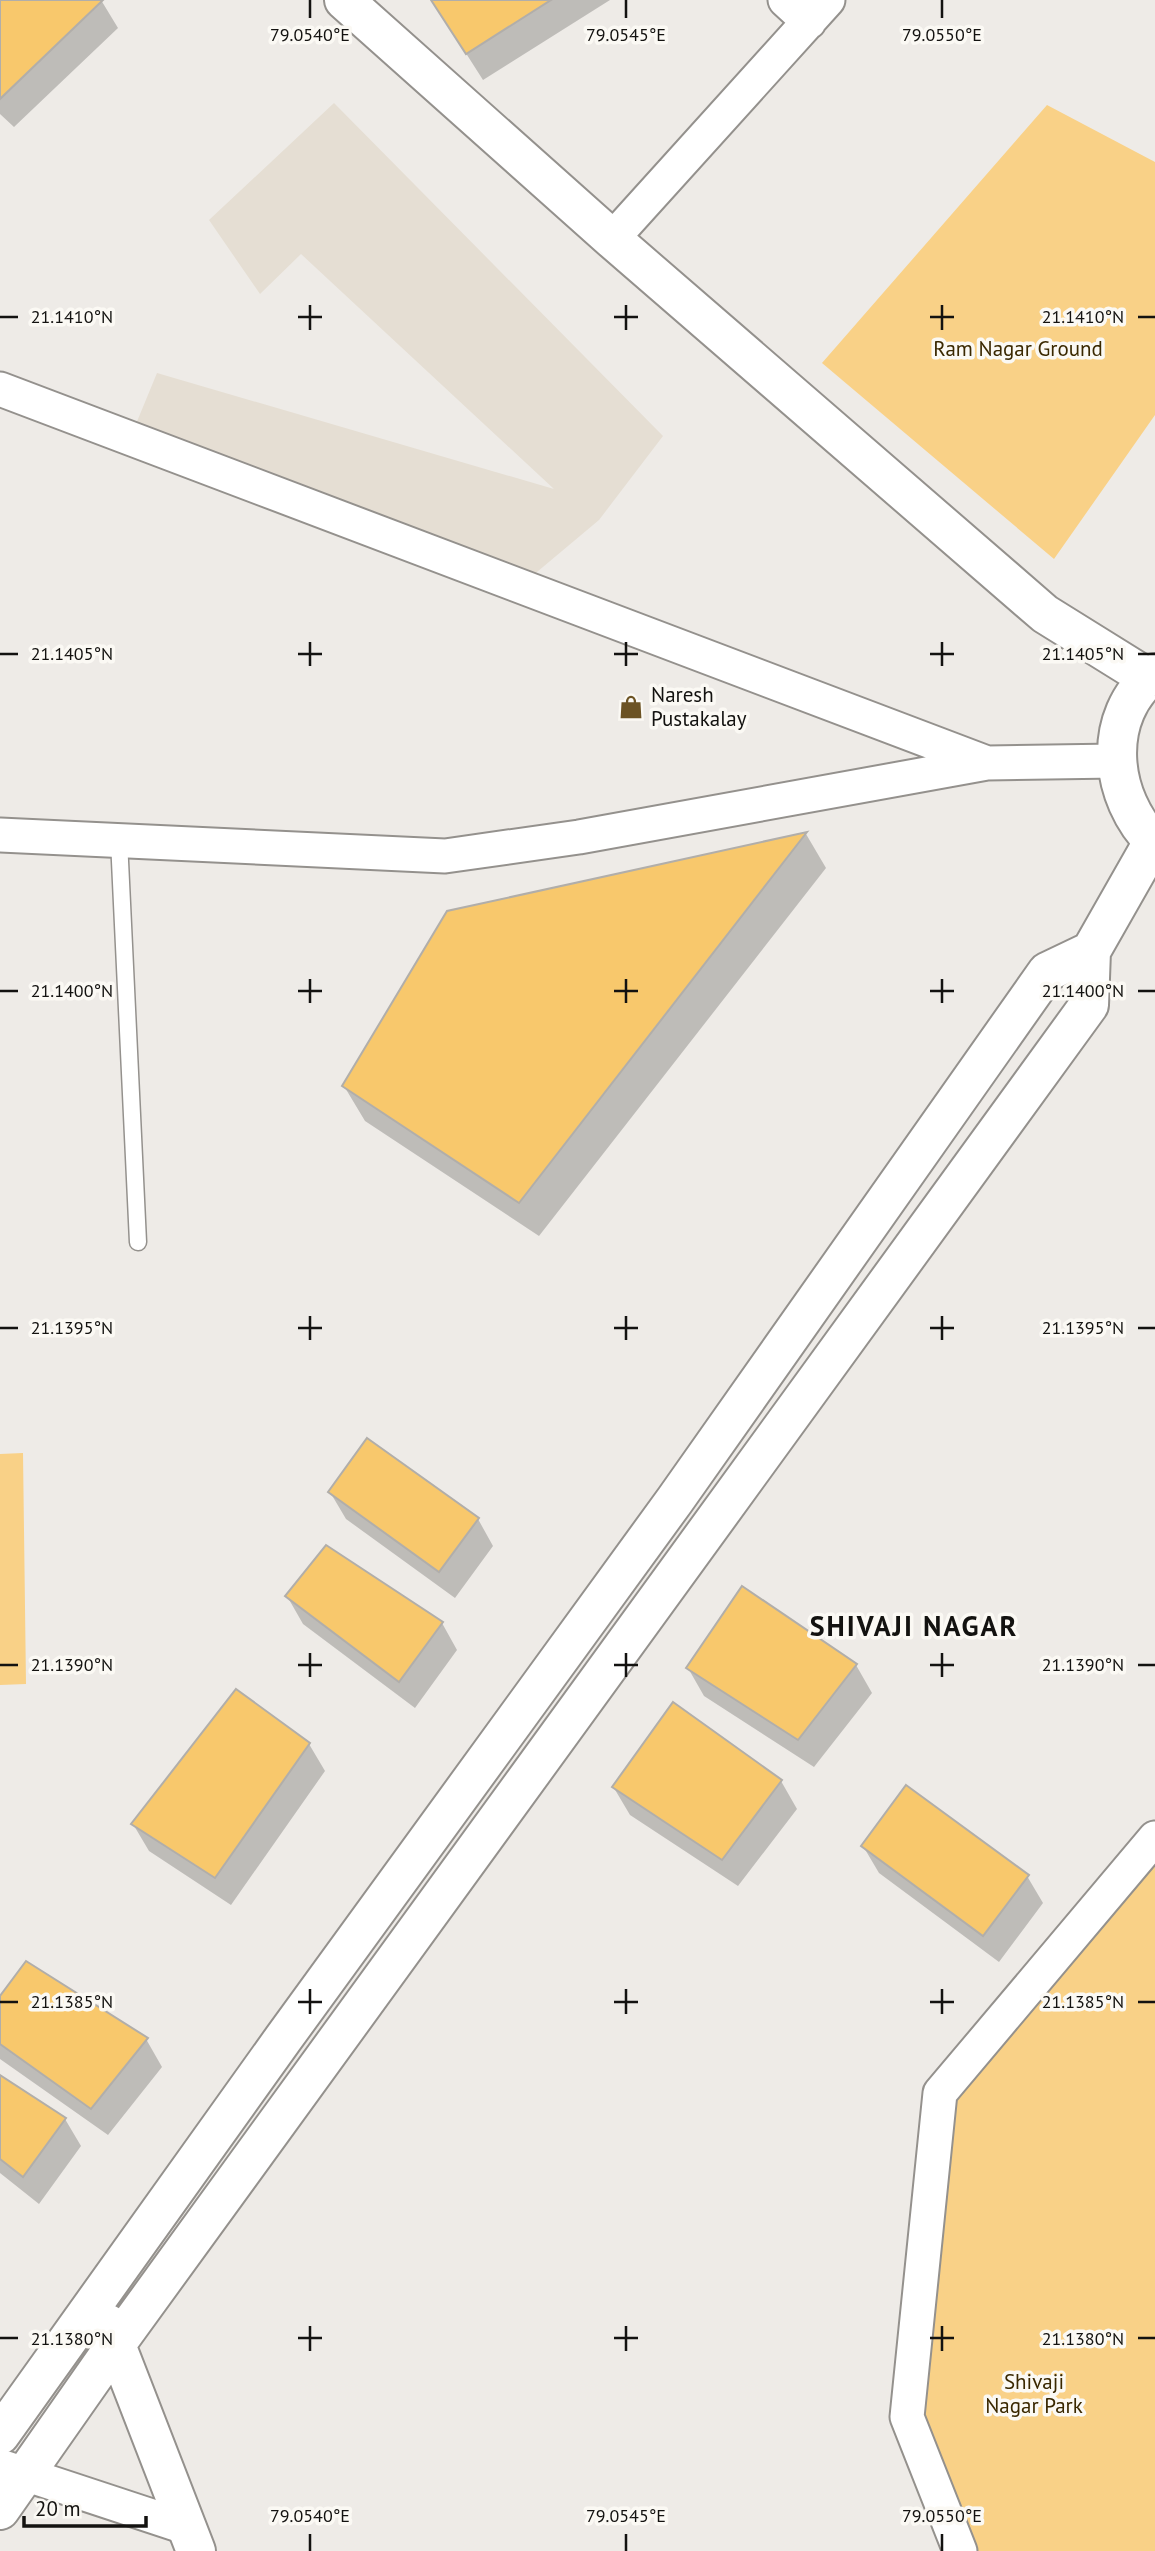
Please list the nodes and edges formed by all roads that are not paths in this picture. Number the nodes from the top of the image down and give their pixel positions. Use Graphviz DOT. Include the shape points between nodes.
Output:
graph roads {
  1 [pos="344,0"];
  2 [pos="807,7"];
  3 [pos="612,239"];
  4 [pos="0,389"];
  5 [pos="1151,676"];
  6 [pos="1116,761"];
  7 [pos="987,763"];
  8 [pos="0,835"];
  9 [pos="119,840"];
  10 [pos="1154,843"];
  11 [pos="1091,951"];
  12 [pos="138,1242"];
  13 [pos="1155,1838"];
  14 [pos="96,2300"];
  15 [pos="117,2343"];
  16 [pos="0,2435"];
  17 [pos="11,2470"];
  18 [pos="0,2510"];
  19 [pos="192,2539"];
  20 [pos="960,2551"];
  1 -- 3 [label="street"];
  2 -- 3 [label="street"];
  3 -- 5 [label="street" via="1045,614"];
  4 -- 7 [label="street"];
  5 -- 6 [label="street" via="1130,703 1119,732"];
  6 -- 7 [label="street"];
  6 -- 10 [label="street" via="1121,792 1134,819"];
  7 -- 9 [label="street" via="579,838 445,856"];
  8 -- 9 [label="street"];
  9 -- 12 [label="lane"];
  10 -- 11 [label="street"];
  11 -- 14 [label="street" via="1047,972 676,1500"];
  11 -- 15 [label="street" via="1089,1005"];
  13 -- 20 [label="street" via="940,2093 907,2417"];
  14 -- 15 [label="street"];
  14 -- 16 [label="street"];
  15 -- 17 [label="street"];
  15 -- 19 [label="street"];
  17 -- 18 [label="street"];
  17 -- 19 [label="street"];
}
